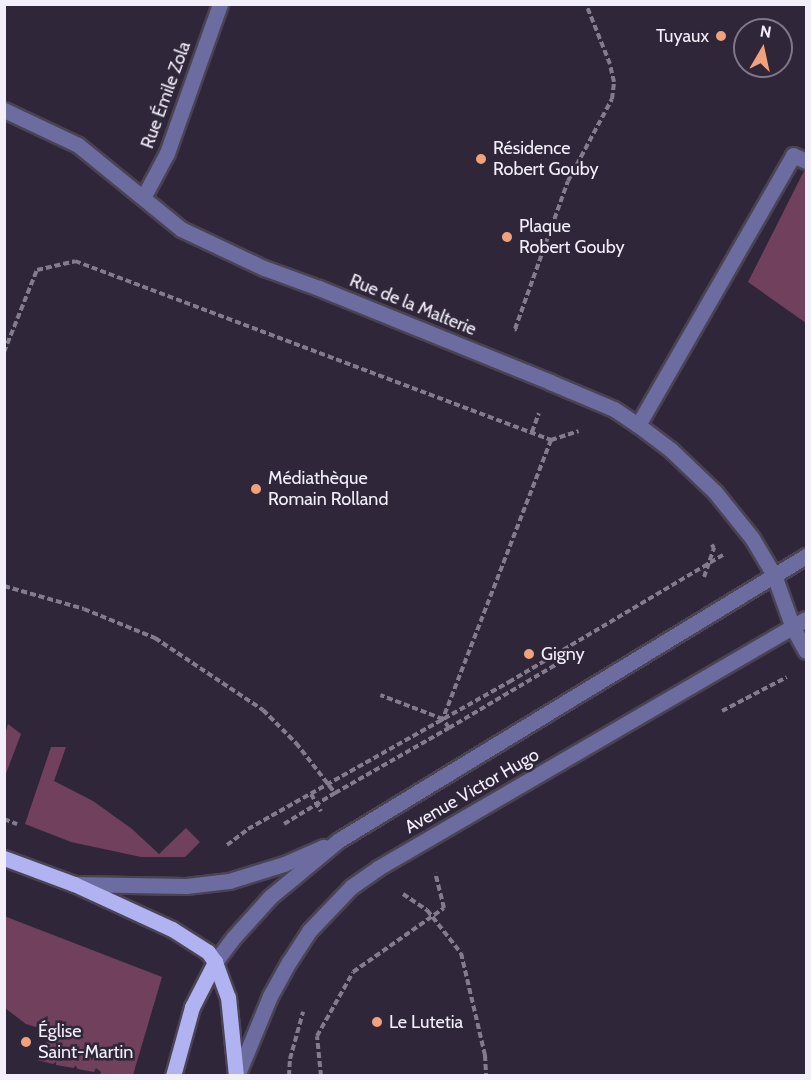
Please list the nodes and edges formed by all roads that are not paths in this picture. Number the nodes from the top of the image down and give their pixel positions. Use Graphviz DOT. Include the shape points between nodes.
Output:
graph roads {
  1 [pos="220,4"];
  2 [pos="4,110"];
  3 [pos="807,161"];
  4 [pos="144,196"];
  5 [pos="638,425"];
  6 [pos="807,556"];
  7 [pos="774,575"];
  8 [pos="807,619"];
  9 [pos="793,627"];
  10 [pos="807,651"];
  11 [pos="339,840"];
  12 [pos="4,858"];
  13 [pos="74,884"];
  14 [pos="215,962"];
  15 [pos="173,1076"];
  16 [pos="236,1076"];
  1 -- 4 [label="street, Rue Émile Zola" via="167,153"];
  2 -- 4 [label="street, Rue de la Malterie" via="78,145"];
  3 -- 5 [label="street" via="793,154"];
  4 -- 5 [label="street, Rue de la Malterie" via="182,229 264,268 550,382 614,409"];
  5 -- 7 [label="street, Rue de la Malterie" via="715,492 752,538"];
  6 -- 7 [label="street, Avenue Victor Hugo"];
  7 -- 9 [label="street, Rue de la Malterie"];
  7 -- 11 [label="street, Avenue Victor Hugo"];
  8 -- 9 [label="street, Avenue Victor Hugo"];
  9 -- 10 [label="street, Rue de la Malterie"];
  9 -- 16 [label="street, Avenue Victor Hugo" via="378,868 344,894 304,939 270,996"];
  11 -- 13 [label="street, Avenue Victor Hugo" via="284,864 229,881 186,886"];
  11 -- 14 [label="street, Avenue Victor Hugo" via="270,897"];
  12 -- 13 [label="main road"];
  13 -- 14 [label="main road" via="188,938"];
  14 -- 15 [label="main road" via="192,1007"];
  14 -- 16 [label="main road" via="232,1018"];
}
